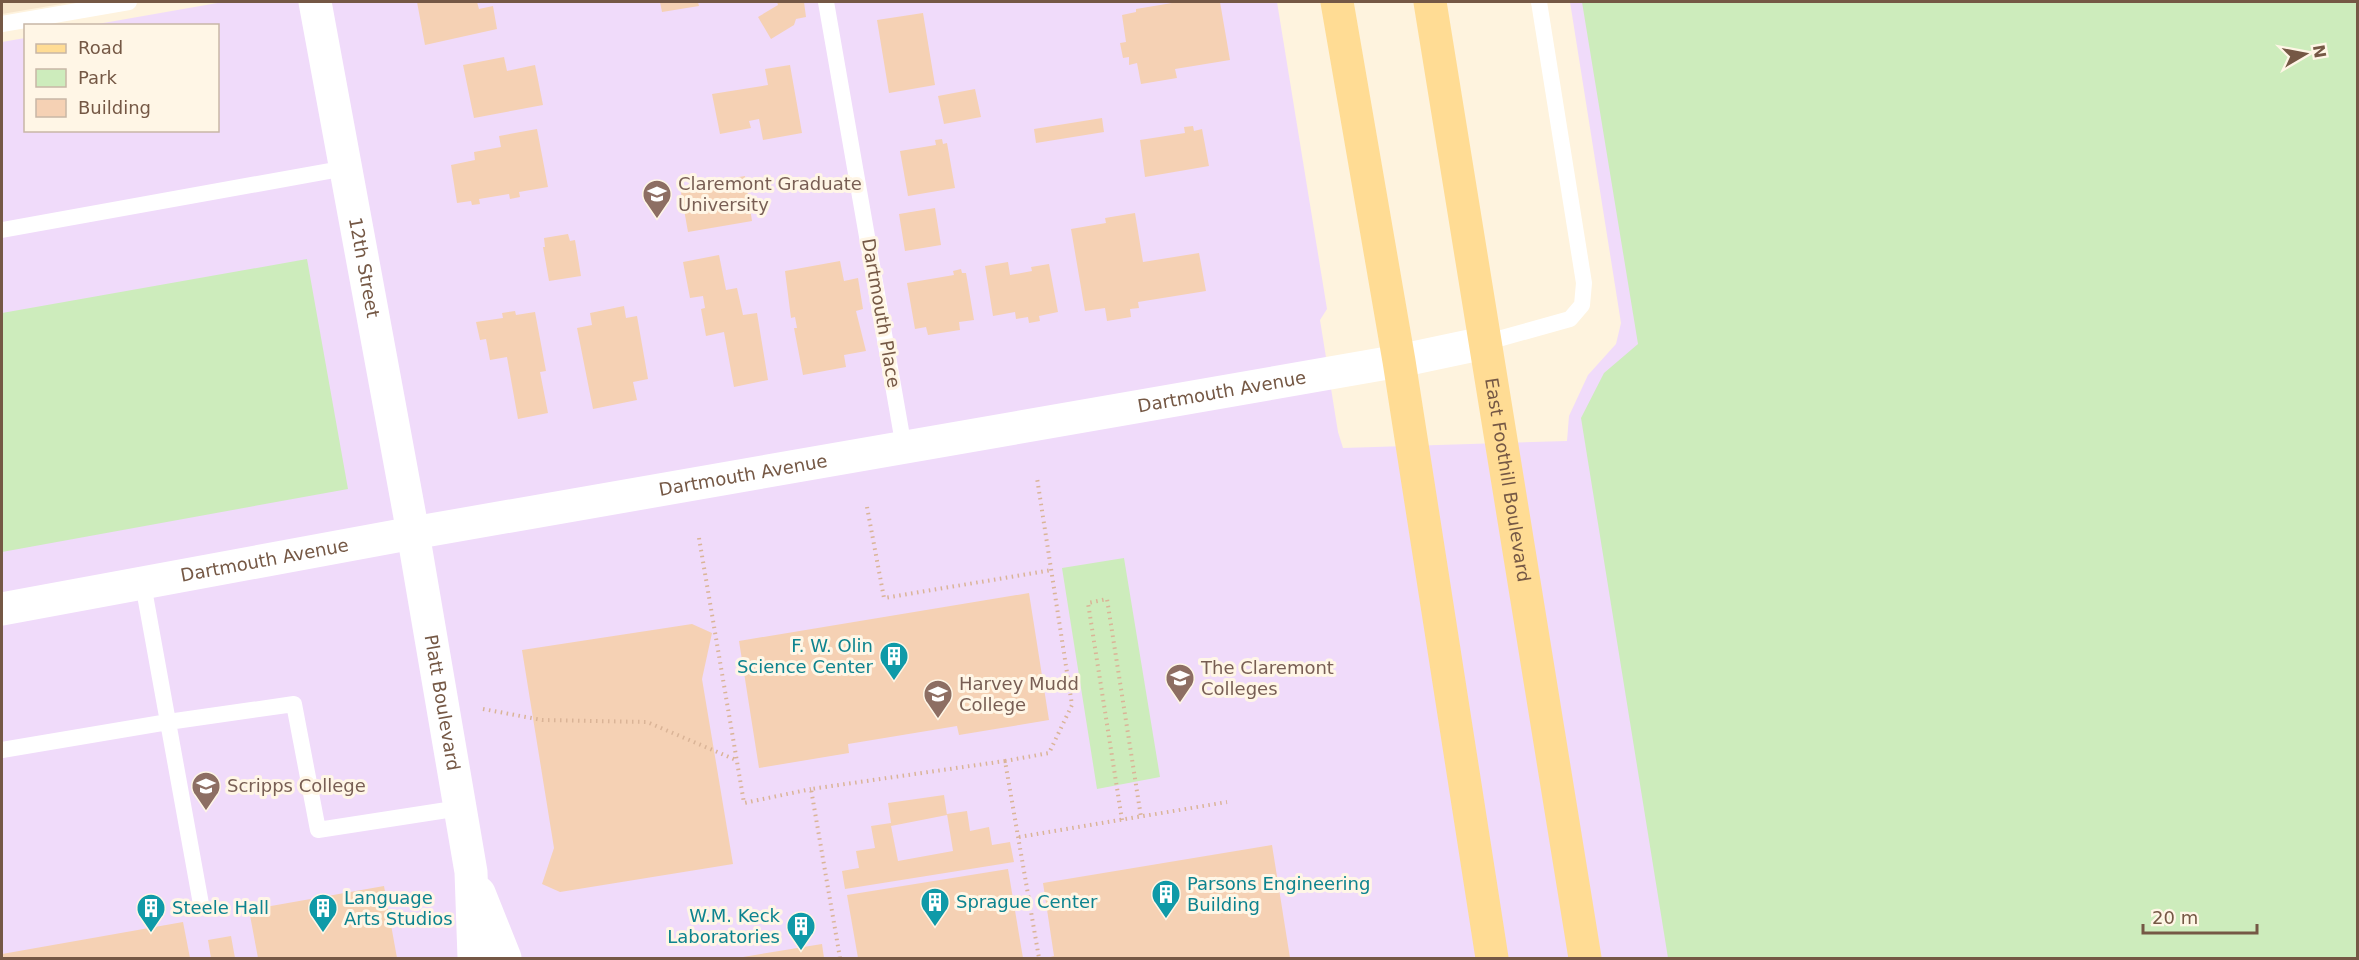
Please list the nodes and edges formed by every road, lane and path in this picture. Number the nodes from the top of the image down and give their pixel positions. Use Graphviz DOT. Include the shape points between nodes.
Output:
graph roads {
  1 [pos="129,2"];
  2 [pos="315,2"];
  3 [pos="826,2"];
  4 [pos="1337,2"];
  5 [pos="1430,2"];
  6 [pos="1539,2"];
  7 [pos="2,24"];
  8 [pos="346,168"];
  9 [pos="2,230"];
  10 [pos="1484,344"];
  11 [pos="1399,361"];
  12 [pos="904,448"];
  13 [pos="1037,478"];
  14 [pos="867,507"];
  15 [pos="413,533"];
  16 [pos="699,538"];
  17 [pos="1052,570"];
  18 [pos="143,584"];
  19 [pos="2,609"];
  20 [pos="483,710"];
  21 [pos="168,722"];
  22 [pos="2,750"];
  23 [pos="736,760"];
  24 [pos="1005,761"];
  25 [pos="811,789"];
  26 [pos="1227,802"];
  27 [pos="460,808"];
  28 [pos="1141,817"];
  29 [pos="1122,820"];
  30 [pos="1019,837"];
  31 [pos="471,872"];
  32 [pos="201,904"];
  33 [pos="474,958"];
  34 [pos="505,958"];
  35 [pos="840,958"];
  36 [pos="1039,958"];
  37 [pos="1492,958"];
  38 [pos="1585,958"];
  1 -- 7 [label="lane"];
  2 -- 8 [label="street, 12th Street"];
  3 -- 12 [label="lane, Dartmouth Place"];
  4 -- 11 [label="main road"];
  5 -- 10 [label="main road, East Foothill Boulevard"];
  6 -- 10 [label="lane" via="1584,283 1582,305 1570,319"];
  8 -- 9 [label="lane"];
  8 -- 15 [label="street, 12th Street"];
  10 -- 11 [label="street, Dartmouth Avenue"];
  10 -- 38 [label="main road, East Foothill Boulevard"];
  11 -- 12 [label="street, Dartmouth Avenue"];
  11 -- 37 [label="main road"];
  12 -- 15 [label="street, Dartmouth Avenue"];
  13 -- 17 [label="path"];
  14 -- 17 [label="path" via="884,598"];
  15 -- 18 [label="street, Dartmouth Avenue"];
  15 -- 27 [label="street, Platt Boulevard"];
  16 -- 23 [label="path"];
  17 -- 24 [label="path" via="1071,705 1049,753"];
  18 -- 19 [label="street, Dartmouth Avenue"];
  18 -- 21 [label="lane"];
  20 -- 23 [label="path" via="542,720 647,722"];
  21 -- 22 [label="lane"];
  21 -- 27 [label="lane" via="294,704 318,830"];
  21 -- 32 [label="lane"];
  23 -- 25 [label="path" via="744,803"];
  24 -- 25 [label="path"];
  24 -- 30 [label="path"];
  25 -- 35 [label="path"];
  26 -- 28 [label="path"];
  27 -- 31 [label="street, Platt Boulevard"];
  28 -- 29 [label="path"];
  28 -- 29 [label="path" via="1107,599 1088,603"];
  29 -- 30 [label="path"];
  30 -- 36 [label="path"];
  31 -- 33 [label="street, Platt Boulevard"];
  31 -- 34 [label="street, Platt Boulevard"];
}
